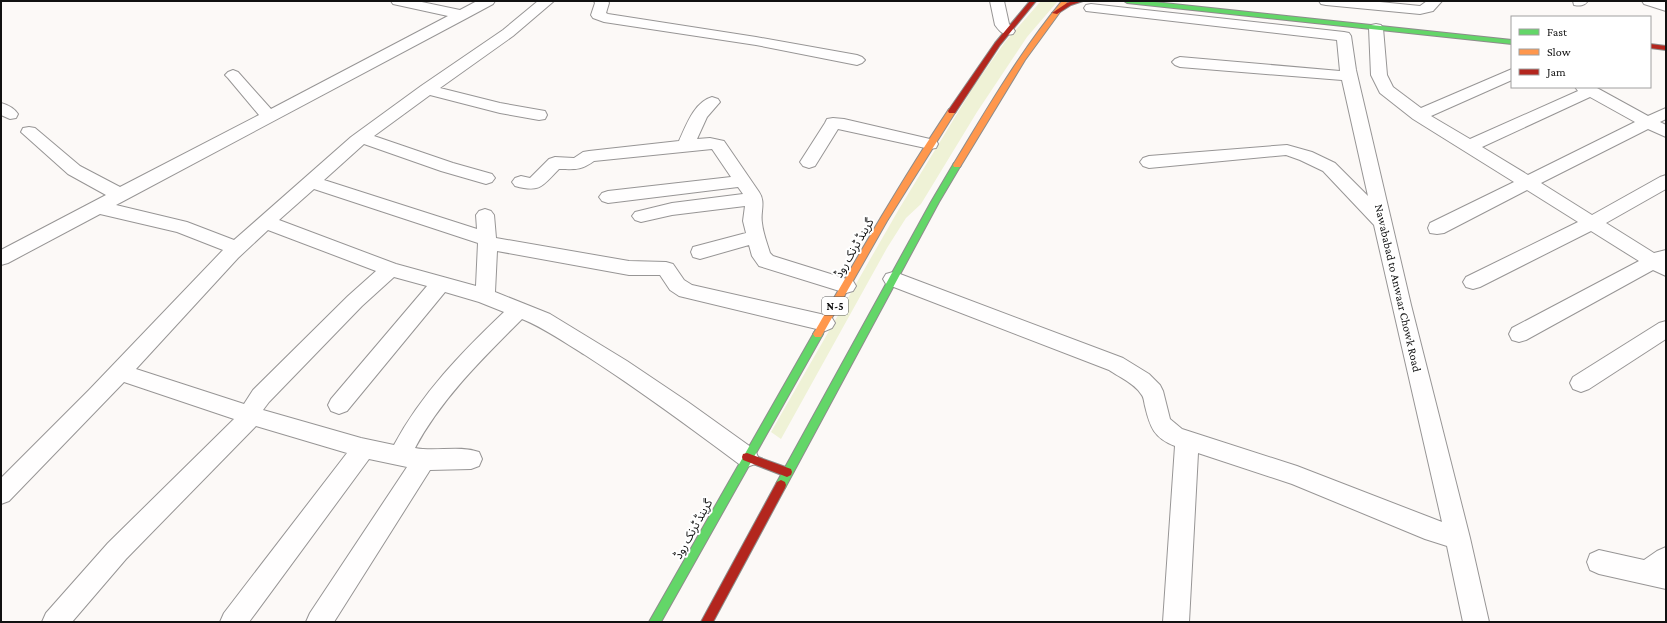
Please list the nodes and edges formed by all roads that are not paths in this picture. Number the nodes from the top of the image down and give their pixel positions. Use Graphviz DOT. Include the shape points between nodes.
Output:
graph roads {
  1 [pos="398,1"];
  2 [pos="452,1"];
  3 [pos="488,1"];
  4 [pos="547,1"];
  5 [pos="601,1"];
  6 [pos="998,1"];
  7 [pos="1033,1"];
  8 [pos="1065,1"];
  9 [pos="1127,1"];
  10 [pos="1326,1"];
  11 [pos="1435,1"];
  12 [pos="1649,1"];
  13 [pos="1086,4"];
  14 [pos="1414,5"];
  15 [pos="1666,7"];
  16 [pos="440,11"];
  17 [pos="1055,13"];
  18 [pos="462,15"];
  19 [pos="1440,24"];
  20 [pos="1376,28"];
  21 [pos="1008,31"];
  22 [pos="1447,36"];
  23 [pos="1511,42"];
  24 [pos="1651,46"];
  25 [pos="1666,48"];
  26 [pos="856,60"];
  27 [pos="1180,62"];
  28 [pos="1511,74"];
  29 [pos="233,75"];
  30 [pos="1350,76"];
  31 [pos="427,89"];
  32 [pos="1587,89"];
  33 [pos="712,102"];
  34 [pos="1666,113"];
  35 [pos="1419,115"];
  36 [pos="539,116"];
  37 [pos="269,117"];
  38 [pos="1648,122"];
  39 [pos="29,132"];
  40 [pos="1666,132"];
  41 [pos="362,138"];
  42 [pos="930,144"];
  43 [pos="685,146"];
  44 [pos="1470,146"];
  45 [pos="809,162"];
  46 [pos="1149,162"];
  47 [pos="486,178"];
  48 [pos="743,181"];
  49 [pos="1666,181"];
  50 [pos="311,182"];
  51 [pos="521,182"];
  52 [pos="1528,182"];
  53 [pos="120,195"];
  54 [pos="608,197"];
  55 [pos="753,199"];
  56 [pos="97,207"];
  57 [pos="485,215"];
  58 [pos="641,216"];
  59 [pos="265,222"];
  60 [pos="1382,222"];
  61 [pos="1592,222"];
  62 [pos="1437,228"];
  63 [pos="756,237"];
  64 [pos="487,241"];
  65 [pos="236,248"];
  66 [pos="700,252"];
  67 [pos="1,258"];
  68 [pos="1662,262"];
  69 [pos="391,269"];
  70 [pos="892,279"];
  71 [pos="1473,282"];
  72 [pos="441,284"];
  73 [pos="846,286"];
  74 [pos="485,296"];
  75 [pos="519,309"];
  76 [pos="825,323"];
  77 [pos="1666,329"];
  78 [pos="1519,334"];
  79 [pos="120,372"];
  80 [pos="1581,383"];
  81 [pos="339,405"];
  82 [pos="249,416"];
  83 [pos="1187,440"];
  84 [pos="360,454"];
  85 [pos="400,455"];
  86 [pos="748,457"];
  87 [pos="471,459"];
  88 [pos="424,460"];
  89 [pos="787,472"];
  90 [pos="1,494"];
  91 [pos="1458,538"];
  92 [pos="1599,562"];
  93 [pos="1660,569"];
  94 [pos="55,622"];
  95 [pos="233,622"];
  96 [pos="318,622"];
  97 [pos="655,622"];
  98 [pos="707,622"];
  99 [pos="1176,622"];
  100 [pos="1476,622"];
  1 -- 16 [label="street"];
  2 -- 16 [label="street"];
  3 -- 18 [label="street"];
  4 -- 31 [label="street" via="508,33"];
  5 -- 26 [label="street" via="598,15 604,18 756,41"];
  6 -- 21 [label="street" via="1002,25"];
  7 -- 21 [label="main road, گرینڈ ٹرنک روڈ / N-5"];
  8 -- 17 [label="main road"];
  9 -- 20 [label="main road"];
  10 -- 14 [label="street"];
  11 -- 14 [label="street" via="1428,8"];
  12 -- 15 [label="street"];
  13 -- 17 [label="main road" via="1069,4"];
  13 -- 30 [label="street, Nawababad to Anwaar Chowk Road" via="1344,36"];
  16 -- 18 [label="street"];
  17 -- 70 [label="main road" via="1002,90"];
  18 -- 37 [label="street"];
  19 -- 22 [label="main road"];
  20 -- 22 [label="main road"];
  20 -- 35 [label="street" via="1379,75 1386,90"];
  21 -- 42 [label="main road, گرینڈ ٹرنک روڈ / N-5"];
  22 -- 23 [label="main road"];
  24 -- 25 [label="main road"];
  27 -- 30 [label="street"];
  28 -- 35 [label="street"];
  29 -- 37 [label="street"];
  30 -- 60 [label="street, Nawababad to Anwaar Chowk Road"];
  31 -- 36 [label="street"];
  31 -- 41 [label="street"];
  32 -- 38 [label="street"];
  32 -- 44 [label="street"];
  33 -- 43 [label="street" via="700,115"];
  34 -- 38 [label="street"];
  35 -- 44 [label="street"];
  37 -- 53 [label="street"];
  38 -- 40 [label="street"];
  38 -- 52 [label="street"];
  39 -- 53 [label="street" via="74,170"];
  41 -- 47 [label="street" via="447,168"];
  41 -- 50 [label="street"];
  42 -- 45 [label="street" via="833,123"];
  42 -- 73 [label="main road, گرینڈ ٹرنک روڈ / N-5"];
  43 -- 48 [label="street" via="710,143 718,145"];
  43 -- 51 [label="street" via="589,156 578,164 555,163 537,183"];
  44 -- 52 [label="street"];
  46 -- 60 [label="street" via="1295,151 1329,167"];
  48 -- 54 [label="street"];
  48 -- 55 [label="street"];
  49 -- 61 [label="street"];
  50 -- 59 [label="street"];
  50 -- 64 [label="street"];
  52 -- 61 [label="street"];
  52 -- 62 [label="street"];
  53 -- 56 [label="street"];
  55 -- 58 [label="street" via="672,209"];
  55 -- 63 [label="street" via="752,221"];
  56 -- 65 [label="street" via="181,227"];
  56 -- 67 [label="street"];
  57 -- 64 [label="street"];
  59 -- 65 [label="street"];
  59 -- 69 [label="street"];
  60 -- 91 [label="street, Nawababad to Anwaar Chowk Road"];
  61 -- 68 [label="street"];
  61 -- 71 [label="street"];
  63 -- 66 [label="street"];
  63 -- 73 [label="street" via="761,256 766,261"];
  64 -- 74 [label="street"];
  64 -- 76 [label="street" via="629,268 659,267 666,269 677,285 686,291"];
  65 -- 79 [label="street"];
  68 -- 78 [label="street"];
  69 -- 72 [label="street"];
  69 -- 82 [label="street" via="355,301 261,396"];
  70 -- 83 [label="street" via="1116,364 1141,380 1152,391 1160,424 1175,436"];
  70 -- 89 [label="main road"];
  72 -- 74 [label="street"];
  72 -- 81 [label="street"];
  73 -- 76 [label="main road, گرینڈ ٹرنک روڈ / N-5"];
  74 -- 75 [label="street"];
  75 -- 85 [label="street" via="452,378 422,416"];
  75 -- 86 [label="street" via="543,319 620,367"];
  76 -- 86 [label="main road, گرینڈ ٹرنک روڈ / N-5"];
  77 -- 80 [label="street"];
  79 -- 82 [label="street"];
  79 -- 90 [label="street"];
  82 -- 85 [label="street" via="362,448"];
  82 -- 94 [label="street" via="247,421 117,550"];
  83 -- 91 [label="street" via="1297,476 1434,531"];
  83 -- 99 [label="street"];
  84 -- 95 [label="street"];
  85 -- 88 [label="street"];
  86 -- 89 [label="main road"];
  86 -- 97 [label="main road, گرینڈ ٹرنک روڈ / N-5"];
  87 -- 88 [label="street"];
  88 -- 96 [label="street"];
  89 -- 98 [label="main road"];
  91 -- 100 [label="street, Nawababad to Anwaar Chowk Road"];
  92 -- 93 [label="street"];
}
